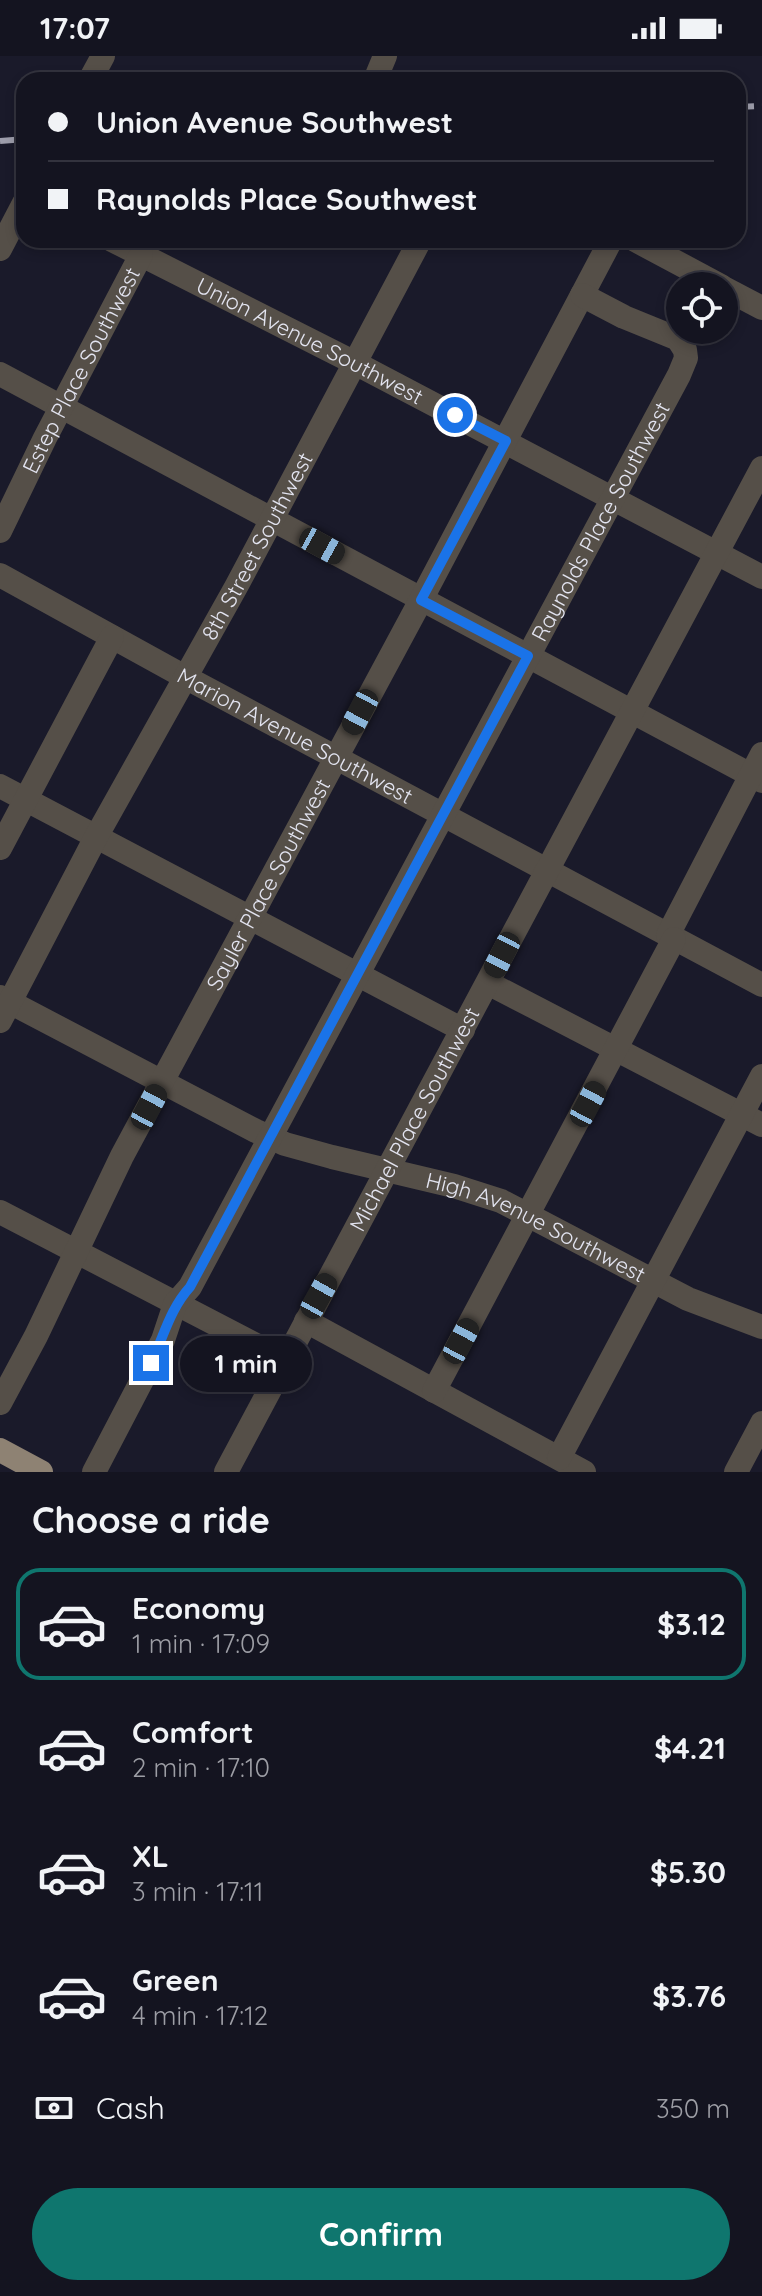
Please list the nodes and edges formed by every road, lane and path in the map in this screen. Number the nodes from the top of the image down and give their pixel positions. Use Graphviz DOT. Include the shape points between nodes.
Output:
graph roads {
  1 [pos="16,218"];
  2 [pos="128,248"];
  3 [pos="416,248"];
  4 [pos="607,248"];
  5 [pos="650,248"];
  6 [pos="0,249"];
  7 [pos="141,255"];
  8 [pos="694,272"];
  9 [pos="582,295"];
  10 [pos="738,295"];
  11 [pos="762,308"];
  12 [pos="355,363"];
  13 [pos="0,374"];
  14 [pos="62,406"];
  15 [pos="506,441"];
  16 [pos="762,468"];
  17 [pos="613,498"];
  18 [pos="272,518"];
  19 [pos="0,531"];
  20 [pos="717,553"];
  21 [pos="0,575"];
  22 [pos="762,577"];
  23 [pos="421,600"];
  24 [pos="112,637"];
  25 [pos="528,656"];
  26 [pos="185,677"];
  27 [pos="632,711"];
  28 [pos="336,757"];
  29 [pos="758,770"];
  30 [pos="0,786"];
  31 [pos="26,800"];
  32 [pos="444,815"];
  33 [pos="96,837"];
  34 [pos="0,848"];
  35 [pos="547,870"];
  36 [pos="250,917"];
  37 [pos="671,937"];
  38 [pos="358,975"];
  39 [pos="488,983"];
  40 [pos="762,985"];
  41 [pos="3,1007"];
  42 [pos="463,1030"];
  43 [pos="618,1048"];
  44 [pos="762,1076"];
  45 [pos="162,1082"];
  46 [pos="751,1120"];
  47 [pos="270,1138"];
  48 [pos="388,1170"];
  49 [pos="0,1212"];
  50 [pos="528,1215"];
  51 [pos="75,1251"];
  52 [pos="654,1281"];
  53 [pos="175,1304"];
  54 [pos="306,1321"];
  55 [pos="762,1327"];
  56 [pos="285,1360"];
  57 [pos="434,1391"];
  58 [pos="0,1403"];
  59 [pos="760,1433"];
  60 [pos="0,1450"];
  61 [pos="559,1458"];
  62 [pos="41,1472"];
  63 [pos="94,1472"];
  64 [pos="226,1472"];
  65 [pos="584,1472"];
  66 [pos="736,1472"];
  1 -- 6 [label="street"];
  2 -- 7 [label="street, Union Avenue Southwest"];
  3 -- 12 [label="street, 8th Street Southwest"];
  4 -- 9 [label="street, Sayler Place Southwest"];
  5 -- 8 [label="street"];
  7 -- 12 [label="street, Union Avenue Southwest"];
  7 -- 14 [label="street, Estep Place Southwest"];
  9 -- 15 [label="street, Sayler Place Southwest"];
  9 -- 17 [label="street, Raynolds Place Southwest" via="678,339 685,350 679,375"];
  10 -- 11 [label="street"];
  12 -- 15 [label="street, Union Avenue Southwest"];
  12 -- 18 [label="street, 8th Street Southwest"];
  13 -- 14 [label="street"];
  14 -- 18 [label="street"];
  14 -- 19 [label="street, Estep Place Southwest"];
  15 -- 17 [label="street, Union Avenue Southwest"];
  15 -- 23 [label="street, Sayler Place Southwest"];
  16 -- 20 [label="street, Michael Place Southwest"];
  17 -- 20 [label="street, Union Avenue Southwest"];
  17 -- 25 [label="street, Raynolds Place Southwest"];
  18 -- 23 [label="street"];
  18 -- 26 [label="street, 8th Street Southwest"];
  20 -- 22 [label="street, Union Avenue Southwest"];
  20 -- 27 [label="street, Michael Place Southwest"];
  21 -- 24 [label="street, Marion Avenue Southwest"];
  23 -- 25 [label="street"];
  23 -- 28 [label="street, Sayler Place Southwest"];
  24 -- 26 [label="street, Marion Avenue Southwest"];
  24 -- 31 [label="street"];
  25 -- 27 [label="street"];
  25 -- 32 [label="street, Raynolds Place Southwest"];
  26 -- 28 [label="street, Marion Avenue Southwest"];
  26 -- 33 [label="street, 8th Street Southwest"];
  27 -- 29 [label="street"];
  27 -- 35 [label="street, Michael Place Southwest"];
  28 -- 32 [label="street, Marion Avenue Southwest"];
  28 -- 36 [label="street, Sayler Place Southwest"];
  29 -- 37 [label="street"];
  30 -- 31 [label="street"];
  31 -- 33 [label="street"];
  31 -- 34 [label="street"];
  32 -- 35 [label="street, Marion Avenue Southwest"];
  32 -- 38 [label="street, Raynolds Place Southwest"];
  33 -- 36 [label="street"];
  33 -- 41 [label="street, 8th Street Southwest"];
  35 -- 37 [label="street, Marion Avenue Southwest"];
  35 -- 39 [label="street, Michael Place Southwest"];
  36 -- 38 [label="street"];
  36 -- 45 [label="street, Sayler Place Southwest"];
  37 -- 40 [label="street, Marion Avenue Southwest"];
  37 -- 43 [label="street"];
  38 -- 42 [label="street"];
  38 -- 47 [label="street, Raynolds Place Southwest"];
  39 -- 42 [label="street, Michael Place Southwest"];
  39 -- 43 [label="street"];
  41 -- 45 [label="street, High Avenue Southwest"];
  42 -- 48 [label="street, Michael Place Southwest"];
  43 -- 46 [label="street"];
  43 -- 50 [label="street"];
  44 -- 46 [label="street"];
  45 -- 47 [label="street, High Avenue Southwest"];
  45 -- 51 [label="street, Sayler Place Southwest"];
  46 -- 52 [label="street"];
  47 -- 48 [label="street, High Avenue Southwest"];
  47 -- 53 [label="street, Raynolds Place Southwest" via="190,1287"];
  48 -- 50 [label="street, High Avenue Southwest" via="490,1197"];
  48 -- 54 [label="street, Michael Place Southwest"];
  49 -- 51 [label="street"];
  50 -- 52 [label="street, High Avenue Southwest"];
  50 -- 57 [label="street"];
  51 -- 53 [label="street"];
  51 -- 58 [label="street, Sayler Place Southwest"];
  52 -- 55 [label="street, High Avenue Southwest"];
  52 -- 61 [label="street"];
  53 -- 56 [label="street"];
  53 -- 63 [label="street, Raynolds Place Southwest" via="163,1340"];
  54 -- 56 [label="street, Michael Place Southwest"];
  54 -- 57 [label="street"];
  56 -- 64 [label="street, Michael Place Southwest"];
  57 -- 61 [label="street"];
  59 -- 66 [label="street"];
  60 -- 62 [label="main road"];
  61 -- 65 [label="street"];
}
